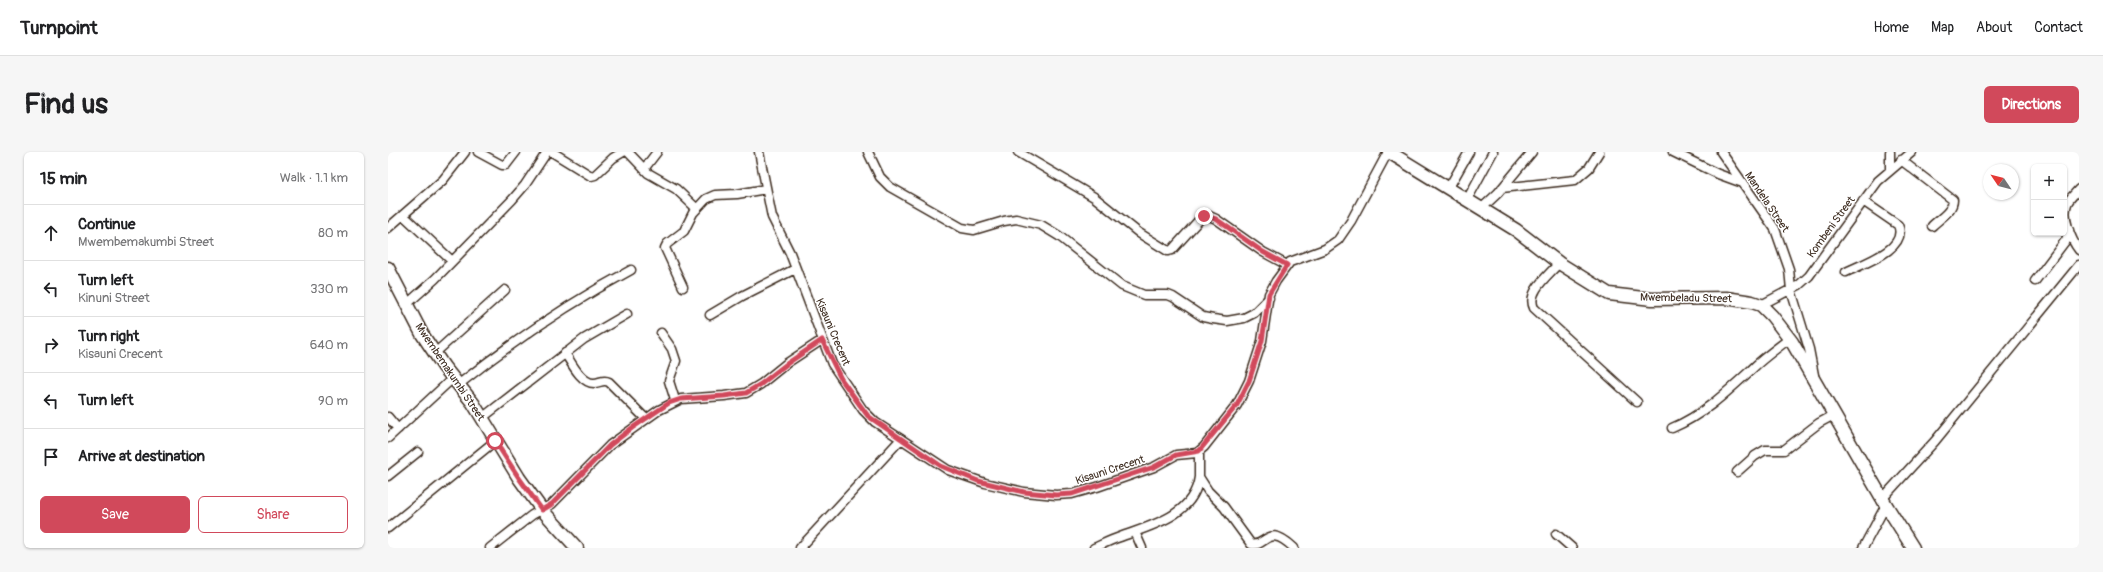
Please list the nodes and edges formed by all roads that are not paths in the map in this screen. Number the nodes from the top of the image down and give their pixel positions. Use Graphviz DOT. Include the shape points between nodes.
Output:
graph roads {
  1 [pos="465,152"];
  2 [pos="478,152"];
  3 [pos="516,152"];
  4 [pos="547,152"];
  5 [pos="623,152"];
  6 [pos="628,152"];
  7 [pos="656,152"];
  8 [pos="758,152"];
  9 [pos="868,152"];
  10 [pos="1018,152"];
  11 [pos="1388,152"];
  12 [pos="1469,152"];
  13 [pos="1493,152"];
  14 [pos="1532,152"];
  15 [pos="1599,152"];
  16 [pos="1673,152"];
  17 [pos="1721,152"];
  18 [pos="1890,152"];
  19 [pos="1912,152"];
  20 [pos="1901,160"];
  21 [pos="644,169"];
  22 [pos="1890,170"];
  23 [pos="1740,182"];
  24 [pos="1502,188"];
  25 [pos="766,189"];
  26 [pos="1448,189"];
  27 [pos="2079,189"];
  28 [pos="1467,200"];
  29 [pos="1863,201"];
  30 [pos="696,208"];
  31 [pos="1482,208"];
  32 [pos="403,215"];
  33 [pos="1932,226"];
  34 [pos="388,228"];
  35 [pos="2069,230"];
  36 [pos="2079,250"];
  37 [pos="452,261"];
  38 [pos="1559,263"];
  39 [pos="1287,265"];
  40 [pos="2079,265"];
  41 [pos="388,268"];
  42 [pos="795,269"];
  43 [pos="631,270"];
  44 [pos="1846,272"];
  45 [pos="2035,280"];
  46 [pos="391,286"];
  47 [pos="683,287"];
  48 [pos="504,290"];
  49 [pos="1792,290"];
  50 [pos="1269,298"];
  51 [pos="406,305"];
  52 [pos="1761,305"];
  53 [pos="627,314"];
  54 [pos="710,315"];
  55 [pos="661,333"];
  56 [pos="1789,339"];
  57 [pos="822,340"];
  58 [pos="435,353"];
  59 [pos="565,353"];
  60 [pos="1814,380"];
  61 [pos="455,381"];
  62 [pos="675,400"];
  63 [pos="1637,402"];
  64 [pos="1834,415"];
  65 [pos="388,417"];
  66 [pos="482,418"];
  67 [pos="646,419"];
  68 [pos="1672,428"];
  69 [pos="398,429"];
  70 [pos="388,438"];
  71 [pos="901,440"];
  72 [pos="495,441"];
  73 [pos="1199,451"];
  74 [pos="418,452"];
  75 [pos="1737,472"];
  76 [pos="388,476"];
  77 [pos="1199,477"];
  78 [pos="1884,502"];
  79 [pos="542,510"];
  80 [pos="388,528"];
  81 [pos="1135,532"];
  82 [pos="1556,534"];
  83 [pos="490,548"];
  84 [pos="577,548"];
  85 [pos="800,548"];
  86 [pos="1094,548"];
  87 [pos="1142,548"];
  88 [pos="1294,548"];
  89 [pos="1572,548"];
  90 [pos="1863,548"];
  91 [pos="1913,548"];
  1 -- 32 [label="street" via="443,180"];
  2 -- 3 [label="street" via="506,165"];
  4 -- 5 [label="street" via="591,176"];
  4 -- 37 [label="street" via="516,195"];
  6 -- 21 [label="street"];
  7 -- 21 [label="street"];
  8 -- 25 [label="street, Kisauni Crecent"];
  9 -- 50 [label="street" via="880,177 890,187 956,225 974,230 1016,220 1041,225 1059,236 1116,282 1144,295 1168,295 1203,317 1226,321 1250,316"];
  10 -- 39 [label="street" via="1094,197 1139,233 1168,251 1207,215"];
  11 -- 26 [label="street, Mwembeladu Street"];
  11 -- 39 [label="street" via="1338,240 1325,249"];
  12 -- 26 [label="street"];
  13 -- 28 [label="street"];
  14 -- 24 [label="street"];
  15 -- 24 [label="street" via="1589,168 1575,180"];
  16 -- 23 [label="street"];
  17 -- 23 [label="street, Mandela Street"];
  18 -- 22 [label="street"];
  19 -- 20 [label="street, Kombeni Street"];
  20 -- 22 [label="street, Kombeni Street"];
  20 -- 33 [label="street" via="1953,200 1953,205"];
  21 -- 30 [label="street" via="676,189"];
  22 -- 29 [label="street, Kombeni Street"];
  23 -- 49 [label="street, Mandela Street" via="1775,229 1789,269"];
  24 -- 31 [label="street"];
  25 -- 30 [label="street" via="715,196 706,199"];
  25 -- 42 [label="street, Kisauni Crecent" via="772,217"];
  26 -- 28 [label="street, Mwembeladu Street"];
  27 -- 35 [label="street" via="2066,205"];
  28 -- 31 [label="street, Mwembeladu Street"];
  29 -- 44 [label="street" via="1898,225 1900,239 1887,252"];
  29 -- 49 [label="street, Kombeni Street" via="1809,276"];
  30 -- 47 [label="street" via="684,231 665,248"];
  31 -- 38 [label="street, Mwembeladu Street"];
  32 -- 34 [label="street"];
  32 -- 37 [label="street"];
  35 -- 36 [label="street"];
  35 -- 45 [label="street" via="2066,240"];
  37 -- 51 [label="street"];
  38 -- 52 [label="street, Mwembeladu Street" via="1600,290 1621,297 1726,298"];
  38 -- 63 [label="street" via="1533,293 1534,308"];
  39 -- 50 [label="street"];
  40 -- 78 [label="street"];
  41 -- 46 [label="street, Mwembemakumbi Street"];
  42 -- 54 [label="street"];
  42 -- 57 [label="street, Kisauni Crecent"];
  43 -- 61 [label="street" via="587,295"];
  46 -- 51 [label="street, Mwembemakumbi Street"];
  48 -- 58 [label="street"];
  49 -- 52 [label="street, Kombeni Street"];
  49 -- 60 [label="street, Mandela Street" via="1810,354"];
  50 -- 73 [label="street" via="1262,341 1249,381 1237,405"];
  51 -- 58 [label="street, Mwembemakumbi Street"];
  52 -- 56 [label="street"];
  53 -- 59 [label="street"];
  55 -- 62 [label="street" via="672,349 676,362 669,381"];
  56 -- 60 [label="street"];
  56 -- 68 [label="street" via="1690,420"];
  57 -- 62 [label="street" via="746,393"];
  57 -- 71 [label="street, Kisauni Crecent" via="832,364 856,401 872,419"];
  58 -- 61 [label="street, Mwembemakumbi Street"];
  59 -- 66 [label="street"];
  59 -- 67 [label="street" via="587,381 609,382"];
  60 -- 64 [label="street"];
  61 -- 66 [label="street, Mwembemakumbi Street"];
  61 -- 69 [label="street"];
  62 -- 67 [label="street"];
  64 -- 75 [label="street" via="1819,423 1784,450 1765,450"];
  64 -- 78 [label="street"];
  65 -- 69 [label="street"];
  66 -- 72 [label="street, Mwembemakumbi Street"];
  67 -- 79 [label="street" via="610,445 552,504"];
  69 -- 70 [label="street"];
  71 -- 73 [label="street, Kisauni Crecent" via="941,466 970,479 1018,490 1056,495 1072,494 1097,487 1154,467 1176,455"];
  71 -- 85 [label="street"];
  72 -- 79 [label="street, Mwembemakumbi Street"];
  72 -- 80 [label="street"];
  73 -- 77 [label="street"];
  74 -- 76 [label="street"];
  77 -- 81 [label="street" via="1196,487 1181,508 1167,519"];
  77 -- 88 [label="street" via="1253,546 1261,546 1276,536"];
  78 -- 90 [label="street"];
  78 -- 91 [label="street"];
  79 -- 83 [label="street"];
  79 -- 84 [label="street, Mwembemakumbi Street"];
  81 -- 86 [label="street"];
  81 -- 87 [label="street"];
  82 -- 89 [label="street"];
}
